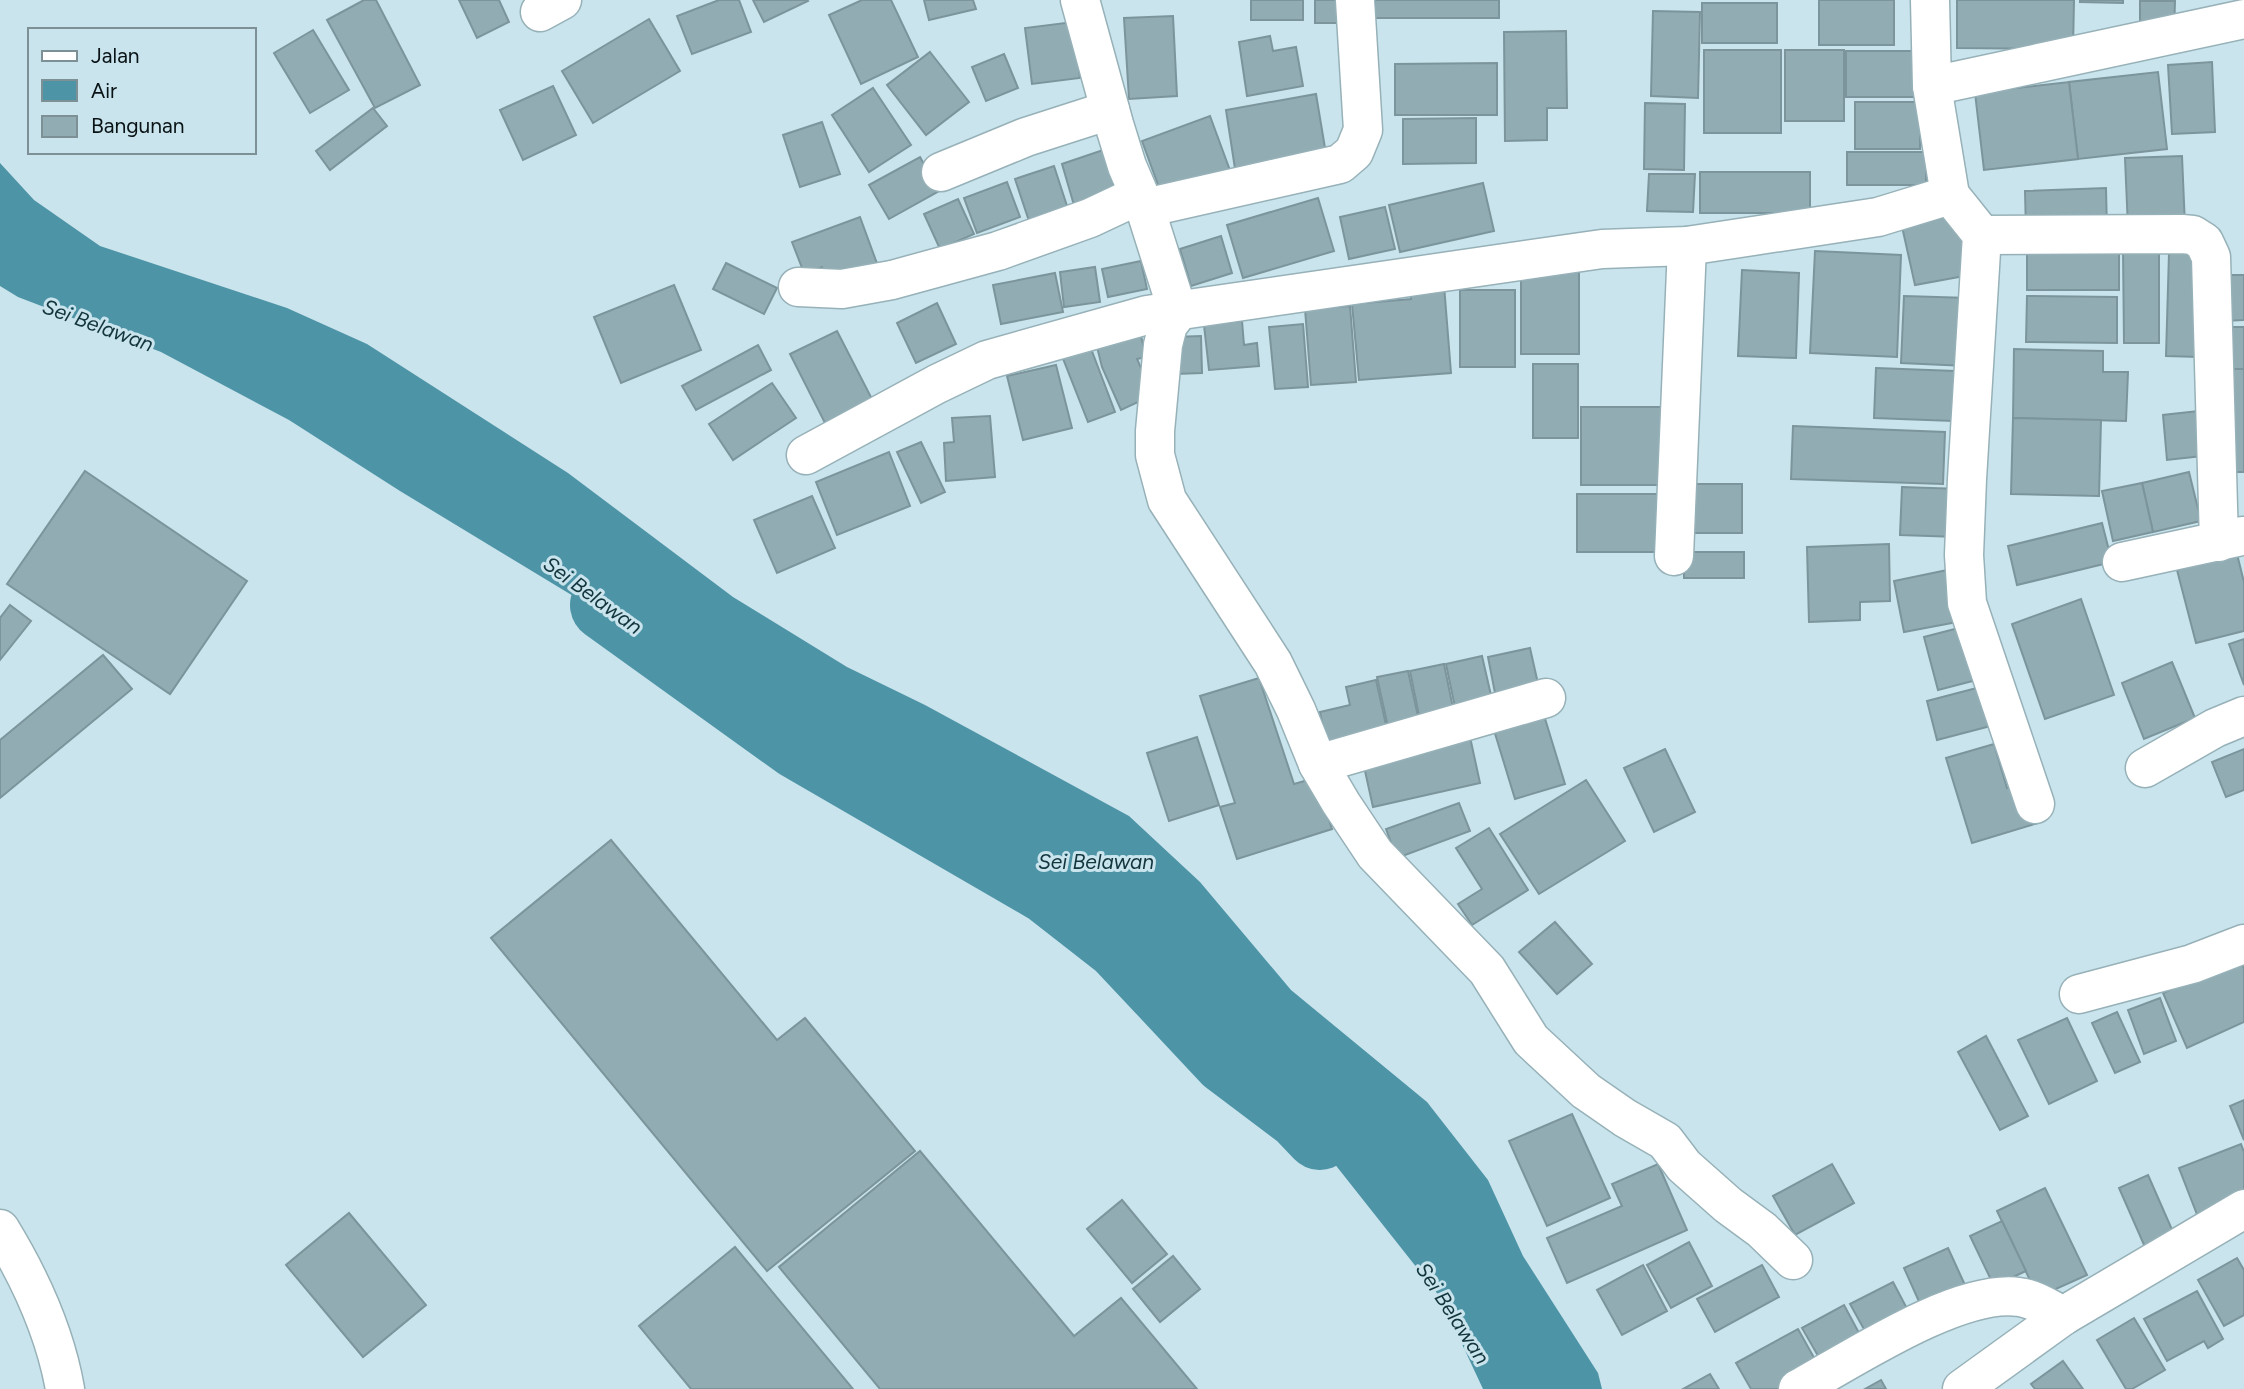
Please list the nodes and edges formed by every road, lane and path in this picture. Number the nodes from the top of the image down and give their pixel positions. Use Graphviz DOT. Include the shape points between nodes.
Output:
graph roads {
  1 [pos="1080,0"];
  2 [pos="1355,0"];
  3 [pos="1930,0"];
  4 [pos="2244,19"];
  5 [pos="1932,86"];
  6 [pos="1110,110"];
  7 [pos="941,172"];
  8 [pos="1950,195"];
  9 [pos="1142,202"];
  10 [pos="1982,235"];
  11 [pos="1686,246"];
  12 [pos="798,287"];
  13 [pos="1178,312"];
  14 [pos="806,455"];
  15 [pos="2231,539"];
  16 [pos="1674,556"];
  17 [pos="2122,562"];
  18 [pos="1546,698"];
  19 [pos="2244,716"];
  20 [pos="1318,764"];
  21 [pos="2145,768"];
  22 [pos="2035,804"];
  23 [pos="2244,944"];
  24 [pos="2079,994"];
  25 [pos="2244,1209"];
  26 [pos="0,1229"];
  27 [pos="1793,1259"];
  28 [pos="2063,1316"];
  29 [pos="65,1389"];
  30 [pos="1798,1389"];
  31 [pos="1962,1389"];
  1 -- 6 [label="street"];
  2 -- 9 [label="street" via="1363,130 1354,152 1340,164"];
  3 -- 5 [label="street"];
  4 -- 5 [label="street"];
  5 -- 8 [label="street"];
  6 -- 7 [label="street" via="1026,137"];
  6 -- 9 [label="street"];
  8 -- 10 [label="street"];
  8 -- 11 [label="street" via="1878,217"];
  9 -- 12 [label="street" via="998,251 892,280 842,289"];
  9 -- 13 [label="street"];
  10 -- 15 [label="street" via="2182,234 2204,242 2211,257"];
  10 -- 22 [label="street" via="1967,492 1967,603"];
  11 -- 13 [label="street" via="1602,250"];
  11 -- 16 [label="street"];
  13 -- 14 [label="street" via="1147,316 988,360"];
  13 -- 20 [label="street" via="1168,325 1163,345 1155,431 1155,455 1167,500 1273,663"];
  15 -- 17 [label="street"];
  18 -- 20 [label="street"];
  19 -- 21 [label="street"];
  20 -- 27 [label="street" via="1375,853 1487,970 1531,1040 1586,1091 1665,1141 1684,1166"];
  23 -- 24 [label="street" via="2192,964"];
  25 -- 28 [label="street"];
  26 -- 29 [label="street" via="30,1281 60,1362"];
  28 -- 30 [label="street" via="2034,1300 2017,1297 1967,1303 1914,1326"];
  28 -- 31 [label="street"];
}
